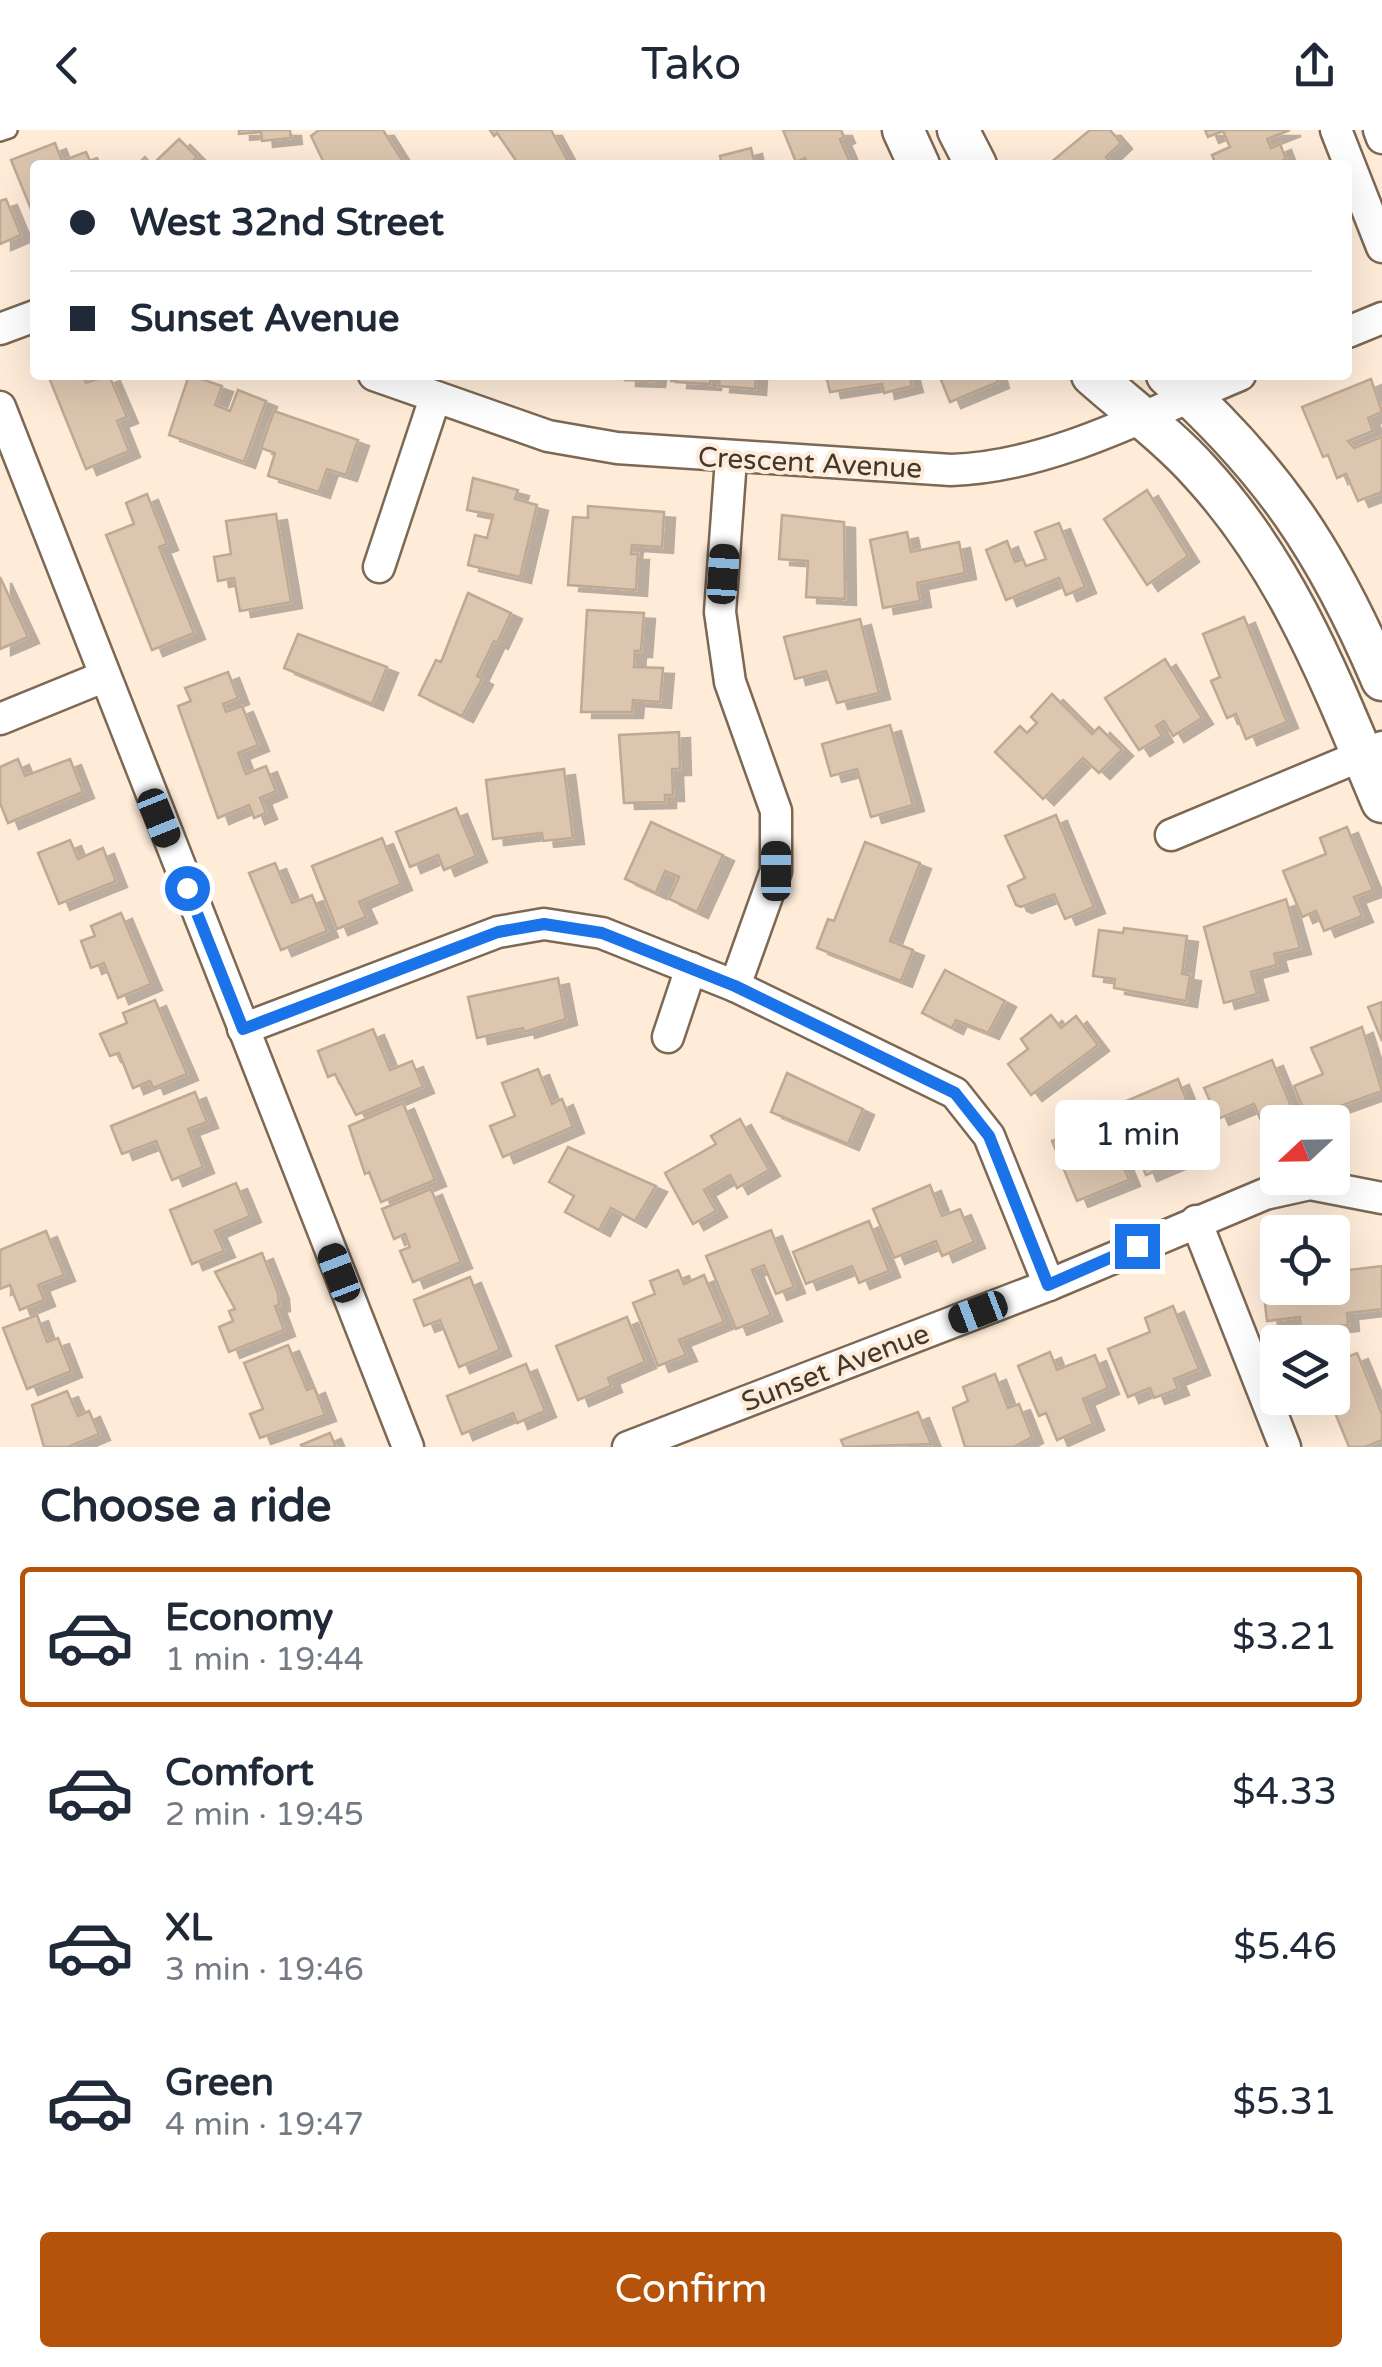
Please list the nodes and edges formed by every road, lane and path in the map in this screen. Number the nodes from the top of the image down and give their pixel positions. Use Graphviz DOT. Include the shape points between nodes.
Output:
graph roads {
  1 [pos="9,130"];
  2 [pos="904,130"];
  3 [pos="958,130"];
  4 [pos="1336,130"];
  5 [pos="1379,130"];
  6 [pos="0,134"];
  7 [pos="1382,138"];
  8 [pos="916,160"];
  9 [pos="973,160"];
  10 [pos="1348,160"];
  11 [pos="1352,170"];
  12 [pos="1382,246"];
  13 [pos="30,318"];
  14 [pos="1382,318"];
  15 [pos="0,329"];
  16 [pos="1352,330"];
  17 [pos="387,380"];
  18 [pos="1098,380"];
  19 [pos="1212,380"];
  20 [pos="1179,386"];
  21 [pos="435,398"];
  22 [pos="0,407"];
  23 [pos="1138,416"];
  24 [pos="732,459"];
  25 [pos="380,567"];
  26 [pos="103,677"];
  27 [pos="1382,680"];
  28 [pos="0,719"];
  29 [pos="1372,751"];
  30 [pos="1382,802"];
  31 [pos="1171,835"];
  32 [pos="691,968"];
  33 [pos="735,986"];
  34 [pos="243,1029"];
  35 [pos="668,1037"];
  36 [pos="1382,1198"];
  37 [pos="1196,1221"];
  38 [pos="1048,1285"];
  39 [pos="408,1447"];
  40 [pos="628,1447"];
  41 [pos="1284,1447"];
  1 -- 6 [label="lane"];
  2 -- 8 [label="main road"];
  3 -- 9 [label="main road"];
  4 -- 10 [label="street"];
  5 -- 7 [label="street"];
  11 -- 12 [label="street"];
  13 -- 15 [label="street"];
  14 -- 16 [label="street"];
  17 -- 21 [label="street, Crescent Avenue"];
  18 -- 23 [label="main road"];
  19 -- 20 [label="street, Crescent Avenue"];
  20 -- 23 [label="street, Crescent Avenue"];
  20 -- 27 [label="main road" via="1254,459 1302,522"];
  21 -- 24 [label="street, Crescent Avenue" via="548,436"];
  21 -- 25 [label="street"];
  22 -- 26 [label="street"];
  23 -- 24 [label="street, Crescent Avenue" via="993,469"];
  23 -- 29 [label="main road" via="1198,468 1262,548"];
  24 -- 33 [label="street" via="720,612 730,682 776,812 776,871"];
  26 -- 28 [label="street"];
  26 -- 34 [label="street"];
  29 -- 30 [label="main road"];
  29 -- 31 [label="street"];
  32 -- 33 [label="street"];
  32 -- 34 [label="street" via="602,933 544,924 498,932"];
  32 -- 35 [label="street"];
  33 -- 38 [label="street" via="955,1093 989,1136"];
  34 -- 39 [label="street"];
  36 -- 37 [label="street, Sunset Avenue" via="1310,1184"];
  37 -- 38 [label="street, Sunset Avenue"];
  37 -- 41 [label="street"];
  38 -- 40 [label="street, Sunset Avenue"];
}
